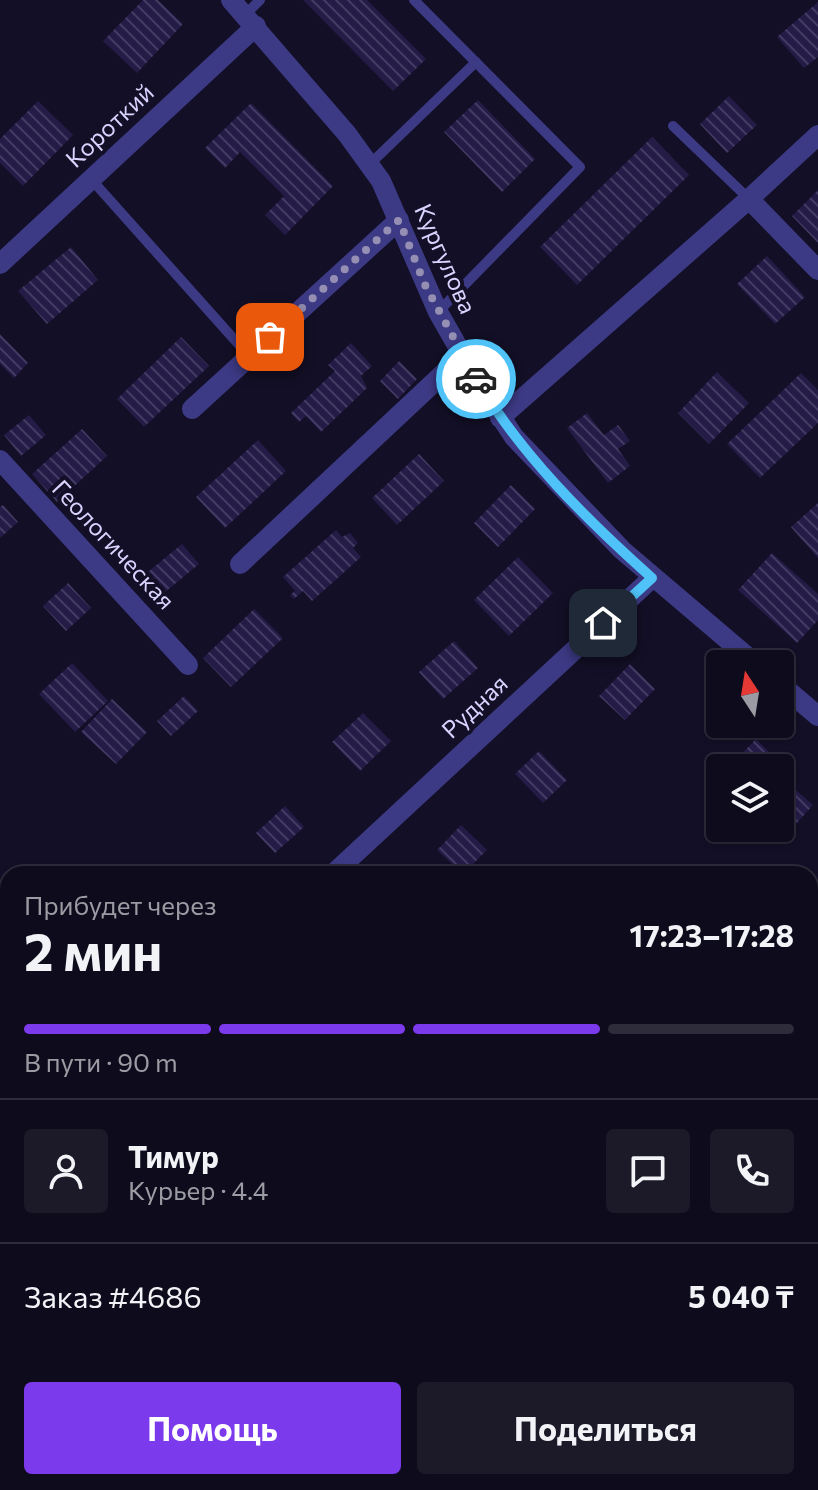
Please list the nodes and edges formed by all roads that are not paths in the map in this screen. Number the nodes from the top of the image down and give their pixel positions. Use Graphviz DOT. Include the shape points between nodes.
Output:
graph roads {
  1 [pos="260,0"];
  2 [pos="414,0"];
  3 [pos="244,14"];
  4 [pos="476,62"];
  5 [pos="673,126"];
  6 [pos="818,135"];
  7 [pos="370,164"];
  8 [pos="91,179"];
  9 [pos="749,199"];
  10 [pos="399,220"];
  11 [pos="0,264"];
  12 [pos="818,270"];
  13 [pos="438,312"];
  14 [pos="249,356"];
  15 [pos="462,356"];
  16 [pos="192,409"];
  17 [pos="500,418"];
  18 [pos="0,460"];
  19 [pos="240,564"];
  20 [pos="652,578"];
  21 [pos="739,650"];
  22 [pos="188,665"];
  23 [pos="794,696"];
  24 [pos="818,716"];
  25 [pos="342,866"];
  1 -- 3 [label="lane"];
  2 -- 4 [label="lane"];
  3 -- 7 [label="street, Кургулова"];
  3 -- 8 [label="street, Короткий"];
  4 -- 7 [label="lane"];
  4 -- 13 [label="lane" via="580,167"];
  5 -- 9 [label="lane"];
  6 -- 9 [label="street"];
  7 -- 10 [label="street, Кургулова"];
  8 -- 11 [label="street, Короткий"];
  8 -- 14 [label="lane"];
  9 -- 12 [label="street"];
  9 -- 17 [label="street"];
  10 -- 13 [label="street, Кургулова"];
  10 -- 14 [label="street"];
  13 -- 15 [label="street, Кургулова"];
  14 -- 16 [label="street"];
  15 -- 17 [label="street, Кургулова"];
  15 -- 19 [label="street"];
  17 -- 20 [label="street, Кургулова" via="559,488"];
  18 -- 22 [label="street, Геологическая"];
  20 -- 21 [label="street, Кургулова"];
  20 -- 25 [label="street, Рудная"];
  23 -- 24 [label="street"];
}
